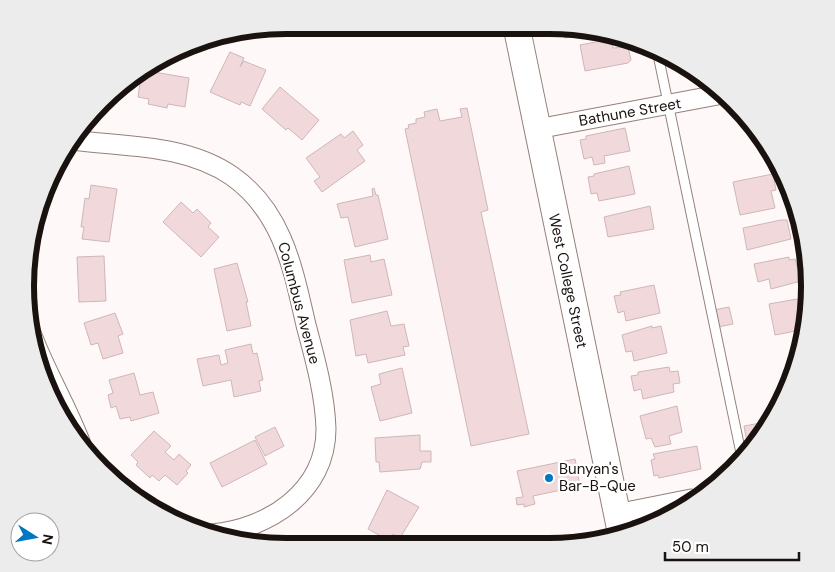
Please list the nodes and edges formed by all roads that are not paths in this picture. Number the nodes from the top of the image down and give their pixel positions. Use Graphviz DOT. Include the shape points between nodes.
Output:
graph roads {
  1 [pos="518,34"];
  2 [pos="659,59"];
  3 [pos="715,96"];
  4 [pos="669,105"];
  5 [pos="537,129"];
  6 [pos="80,141"];
  7 [pos="53,382"];
  8 [pos="72,419"];
  9 [pos="740,450"];
  10 [pos="674,505"];
  11 [pos="618,523"];
  12 [pos="232,532"];
  1 -- 5 [label="street, West College Street"];
  2 -- 4 [label="lane"];
  3 -- 4 [label="street, Bathune Street"];
  4 -- 5 [label="street, Bathune Street"];
  4 -- 9 [label="lane"];
  5 -- 11 [label="street, West College Street"];
  6 -- 12 [label="street, Columbus Avenue" via="152,148 214,165 249,190 267,211 285,243 324,409 326,431 323,452 305,490 289,506 253,526"];
  7 -- 8 [label="street"];
  10 -- 11 [label="street"];
}
